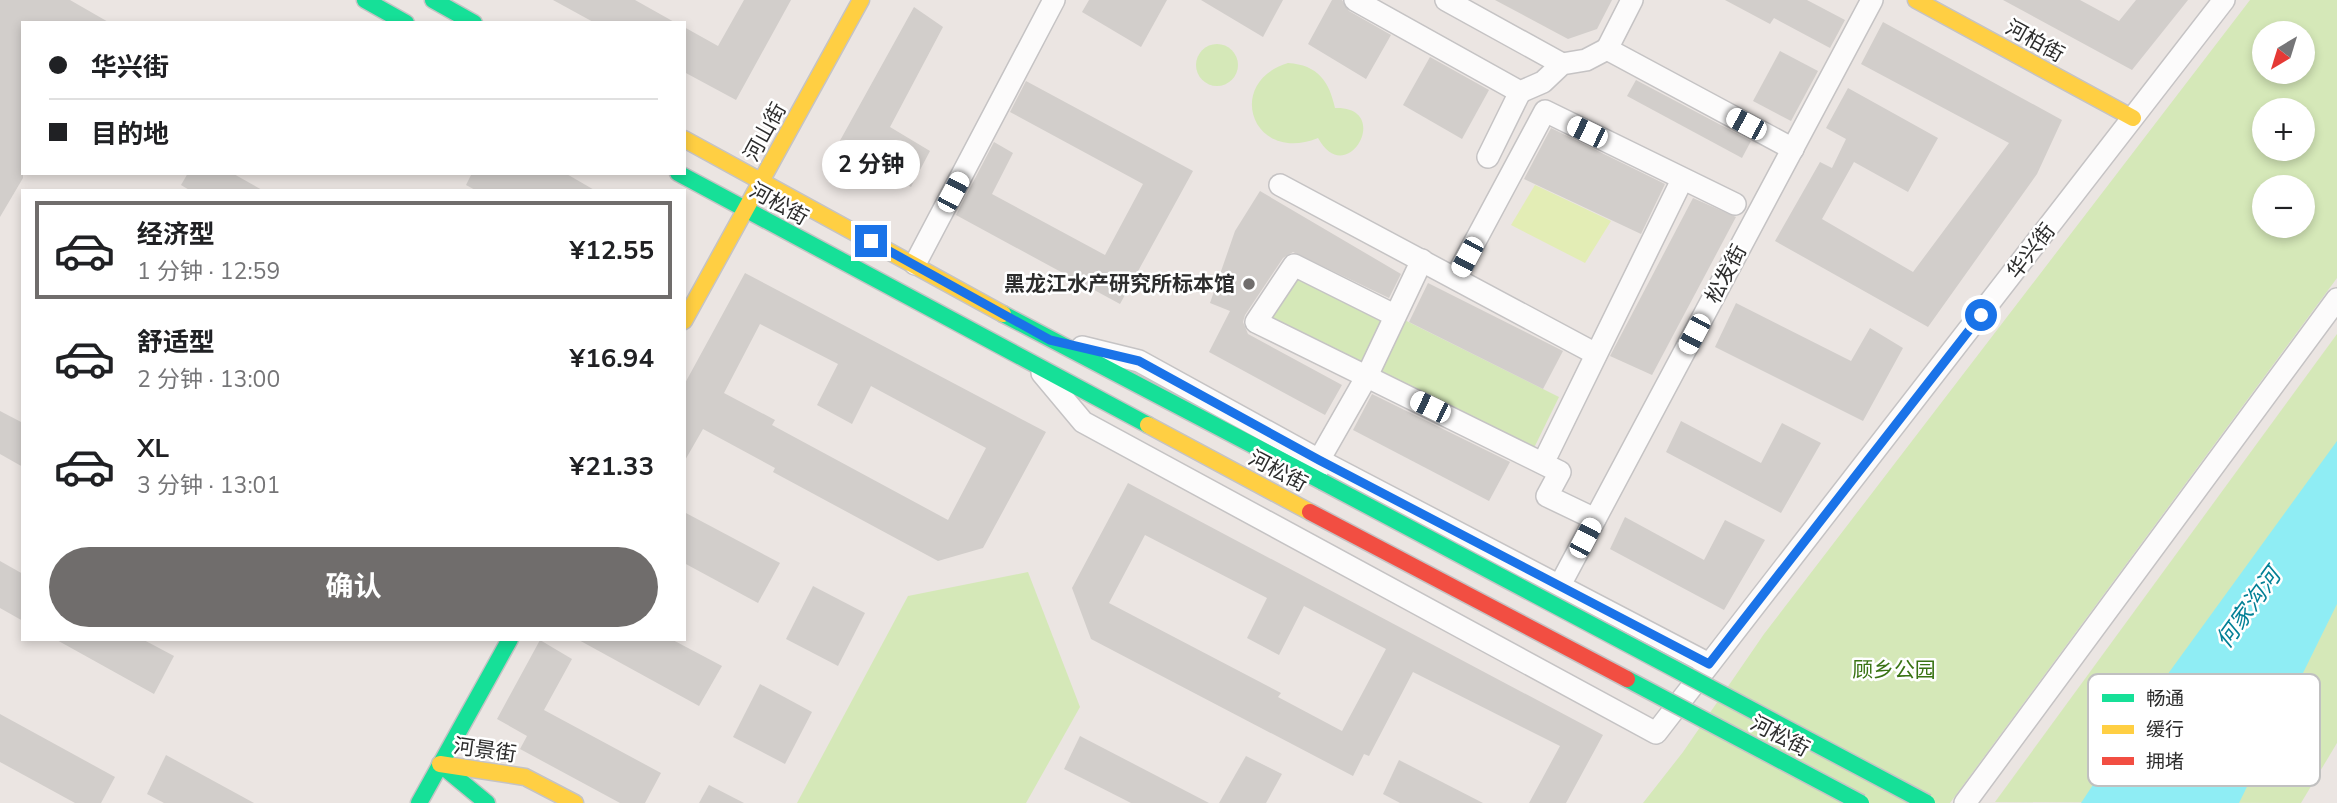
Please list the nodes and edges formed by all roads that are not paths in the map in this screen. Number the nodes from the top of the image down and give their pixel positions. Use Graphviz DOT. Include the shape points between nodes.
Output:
graph roads {
  1 [pos="365,0"];
  2 [pos="433,0"];
  3 [pos="861,0"];
  4 [pos="1054,0"];
  5 [pos="1355,0"];
  6 [pos="1446,0"];
  7 [pos="1632,0"];
  8 [pos="1872,0"];
  9 [pos="1916,0"];
  10 [pos="2224,0"];
  11 [pos="402,21"];
  12 [pos="470,21"];
  13 [pos="1607,49"];
  14 [pos="1562,64"];
  15 [pos="1520,92"];
  16 [pos="2133,118"];
  17 [pos="686,140"];
  18 [pos="1793,149"];
  19 [pos="1488,157"];
  20 [pos="682,175"];
  21 [pos="1682,180"];
  22 [pos="761,182"];
  23 [pos="1280,185"];
  24 [pos="1735,204"];
  25 [pos="745,210"];
  26 [pos="1422,260"];
  27 [pos="915,264"];
  28 [pos="1456,278"];
  29 [pos="2337,299"];
  30 [pos="1394,315"];
  31 [pos="686,317"];
  32 [pos="1050,340"];
  33 [pos="1596,354"];
  34 [pos="1039,369"];
  35 [pos="1367,376"];
  36 [pos="1548,453"];
  37 [pos="1319,460"];
  38 [pos="1595,519"];
  39 [pos="1560,585"];
  40 [pos="509,641"];
  41 [pos="1709,664"];
  42 [pos="440,764"];
  43 [pos="419,803"];
  44 [pos="487,803"];
  45 [pos="575,803"];
  46 [pos="1861,803"];
  47 [pos="1927,803"];
  48 [pos="1965,803"];
  1 -- 11 [label="main road"];
  2 -- 12 [label="main road"];
  3 -- 22 [label="main road, 河山街"];
  4 -- 27 [label="street"];
  5 -- 15 [label="street"];
  6 -- 14 [label="street"];
  7 -- 13 [label="street"];
  8 -- 18 [label="street, 松发街"];
  9 -- 16 [label="main road, 河柏街"];
  10 -- 16 [label="street, 华兴街"];
  13 -- 14 [label="street" via="1586,60"];
  13 -- 18 [label="street"];
  14 -- 15 [label="street" via="1543,82"];
  15 -- 19 [label="street"];
  16 -- 41 [label="street, 华兴街"];
  17 -- 22 [label="main road, 河松街"];
  18 -- 38 [label="street, 松发街"];
  20 -- 25 [label="main road, 河松街"];
  21 -- 24 [label="street"];
  21 -- 28 [label="street" via="1545,111"];
  21 -- 33 [label="street"];
  22 -- 25 [label="main road, 河山街"];
  22 -- 27 [label="main road, 河松街"];
  23 -- 26 [label="street"];
  25 -- 31 [label="main road, 河山街"];
  25 -- 34 [label="main road, 河松街"];
  26 -- 28 [label="street"];
  26 -- 30 [label="street"];
  27 -- 32 [label="main road, 河松街"];
  28 -- 33 [label="street"];
  29 -- 48 [label="street"];
  30 -- 35 [label="street"];
  30 -- 35 [label="street" via="1294,265 1256,322"];
  32 -- 37 [label="street" via="1139,361"];
  32 -- 47 [label="main road, 河松街, bridge"];
  33 -- 36 [label="street"];
  34 -- 41 [label="street, 华兴街" via="1083,422 1657,733"];
  34 -- 46 [label="main road, 河松街, bridge"];
  35 -- 37 [label="street"];
  35 -- 38 [label="street" via="1560,472 1547,496"];
  37 -- 39 [label="street"];
  38 -- 39 [label="street, 松发街"];
  39 -- 41 [label="street"];
  40 -- 42 [label="main road"];
  42 -- 43 [label="main road"];
  42 -- 44 [label="main road, 河景街"];
  42 -- 45 [label="main road, 河景街" via="525,777"];
}
